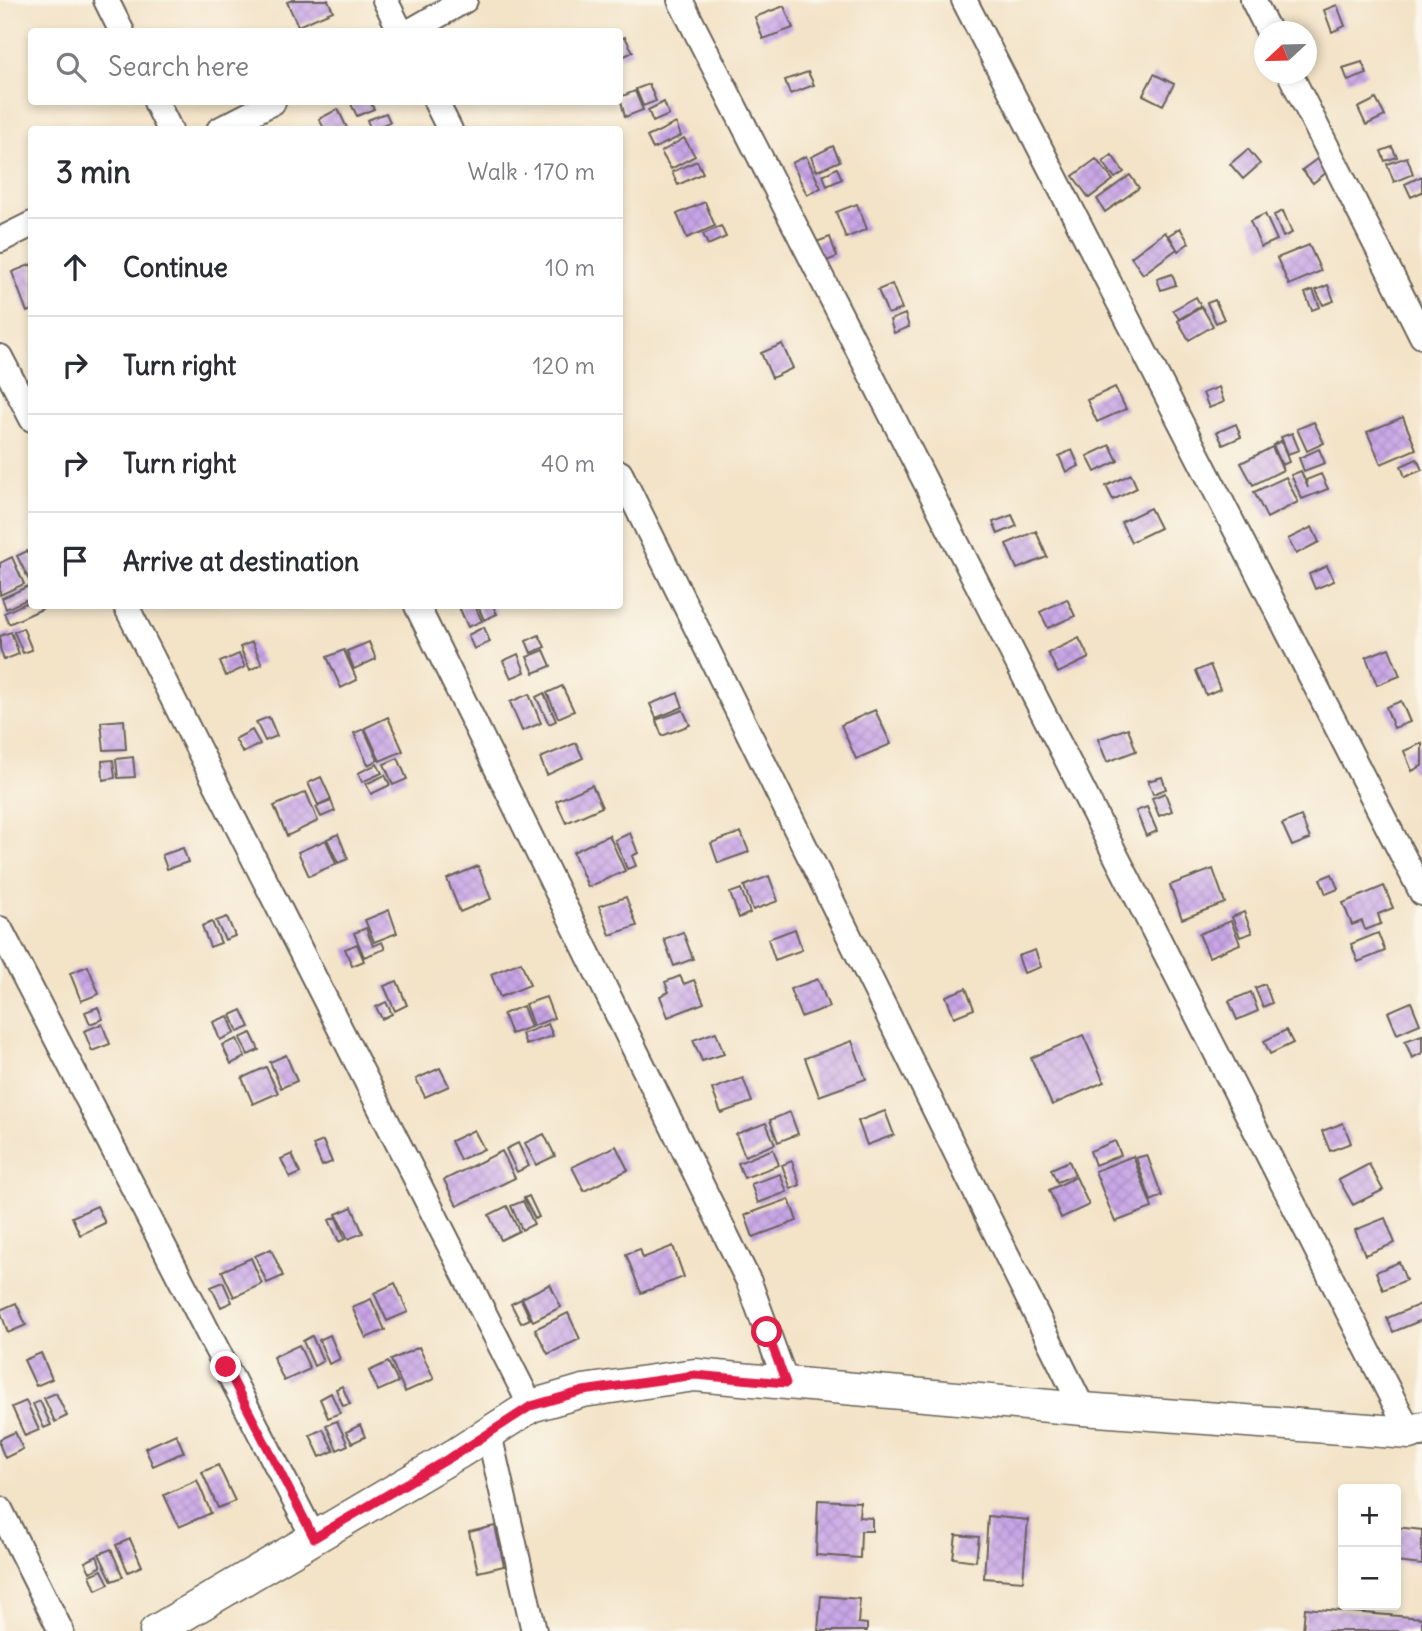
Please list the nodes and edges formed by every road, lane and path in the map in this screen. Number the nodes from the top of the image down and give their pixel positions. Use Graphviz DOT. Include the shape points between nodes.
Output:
graph roads {
  1 [pos="106,0"];
  2 [pos="386,0"];
  3 [pos="465,0"];
  4 [pos="680,0"];
  5 [pos="964,0"];
  6 [pos="1253,0"];
  7 [pos="1264,21"];
  8 [pos="120,28"];
  9 [pos="399,28"];
  10 [pos="416,28"];
  11 [pos="1295,84"];
  12 [pos="158,105"];
  13 [pos="268,105"];
  14 [pos="438,105"];
  15 [pos="168,126"];
  16 [pos="227,126"];
  17 [pos="448,126"];
  18 [pos="28,227"];
  19 [pos="0,240"];
  20 [pos="1422,336"];
  21 [pos="0,357"];
  22 [pos="28,411"];
  23 [pos="623,479"];
  24 [pos="128,609"];
  25 [pos="418,609"];
  26 [pos="1422,893"];
  27 [pos="0,929"];
  28 [pos="786,1383"];
  29 [pos="531,1406"];
  30 [pos="1083,1409"];
  31 [pos="1418,1432"];
  32 [pos="489,1434"];
  33 [pos="0,1509"];
  34 [pos="314,1538"];
  35 [pos="61,1631"];
  36 [pos="156,1631"];
  37 [pos="534,1631"];
  1 -- 8 [label="street"];
  2 -- 9 [label="street"];
  3 -- 10 [label="street"];
  4 -- 31 [label="street"];
  5 -- 26 [label="street"];
  6 -- 7 [label="street"];
  11 -- 20 [label="street"];
  12 -- 15 [label="street"];
  13 -- 16 [label="street"];
  14 -- 17 [label="street"];
  18 -- 19 [label="street"];
  21 -- 22 [label="street"];
  23 -- 30 [label="street"];
  24 -- 29 [label="street"];
  25 -- 28 [label="street" via="749,1282"];
  27 -- 34 [label="street"];
  28 -- 29 [label="street" via="695,1375 583,1391"];
  28 -- 30 [label="street"];
  29 -- 32 [label="street"];
  30 -- 31 [label="street"];
  32 -- 34 [label="street"];
  32 -- 37 [label="street"];
  33 -- 35 [label="street"];
  34 -- 36 [label="street"];
}
